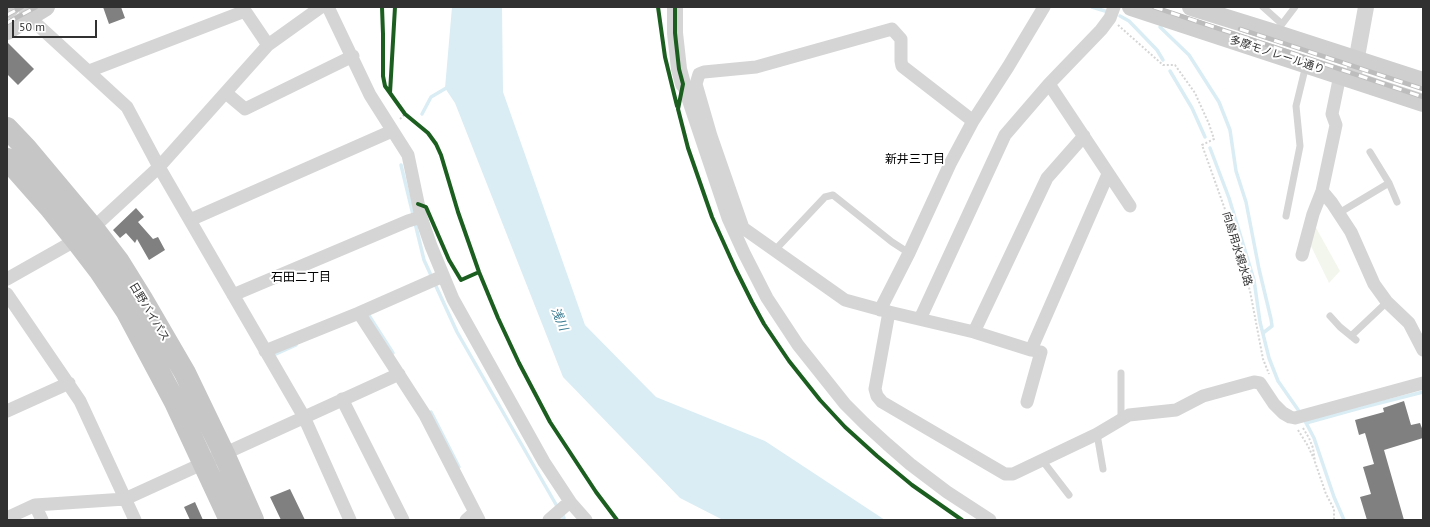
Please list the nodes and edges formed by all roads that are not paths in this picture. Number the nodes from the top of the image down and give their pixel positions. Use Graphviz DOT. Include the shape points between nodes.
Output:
graph roads {
  1 [pos="11,7"];
  2 [pos="46,7"];
  3 [pos="321,7"];
  4 [pos="328,7"];
  5 [pos="675,7"];
  6 [pos="1044,7"];
  7 [pos="1131,7"];
  8 [pos="1191,7"];
  9 [pos="1263,7"];
  10 [pos="1295,7"];
  11 [pos="1366,7"];
  12 [pos="7,10"];
  13 [pos="26,12"];
  14 [pos="1112,12"];
  15 [pos="1279,28"];
  16 [pos="7,31"];
  17 [pos="268,45"];
  18 [pos="353,56"];
  19 [pos="1357,60"];
  20 [pos="1306,64"];
  21 [pos="89,71"];
  22 [pos="1347,77"];
  23 [pos="1423,81"];
  24 [pos="683,84"];
  25 [pos="1049,84"];
  26 [pos="226,93"];
  27 [pos="1423,103"];
  28 [pos="973,120"];
  29 [pos="7,128"];
  30 [pos="392,131"];
  31 [pos="1084,136"];
  32 [pos="1370,152"];
  33 [pos="7,159"];
  34 [pos="159,167"];
  35 [pos="1108,174"];
  36 [pos="1389,183"];
  37 [pos="1322,192"];
  38 [pos="1397,202"];
  39 [pos="1130,206"];
  40 [pos="1339,213"];
  41 [pos="1286,216"];
  42 [pos="416,218"];
  43 [pos="728,218"];
  44 [pos="190,220"];
  45 [pos="743,228"];
  46 [pos="84,234"];
  47 [pos="775,250"];
  48 [pos="909,253"];
  49 [pos="1302,255"];
  50 [pos="7,279"];
  51 [pos="436,279"];
  52 [pos="7,294"];
  53 [pos="233,295"];
  54 [pos="1387,302"];
  55 [pos="885,311"];
  56 [pos="359,313"];
  57 [pos="1330,316"];
  58 [pos="920,319"];
  59 [pos="974,332"];
  60 [pos="1031,350"];
  61 [pos="1423,350"];
  62 [pos="265,351"];
  63 [pos="1121,373"];
  64 [pos="399,374"];
  65 [pos="69,383"];
  66 [pos="1423,383"];
  67 [pos="342,399"];
  68 [pos="1027,402"];
  69 [pos="7,411"];
  70 [pos="304,417"];
  71 [pos="1122,419"];
  72 [pos="1097,434"];
  73 [pos="224,454"];
  74 [pos="1042,460"];
  75 [pos="204,464"];
  76 [pos="1103,469"];
  77 [pos="1069,495"];
  78 [pos="125,499"];
  79 [pos="35,505"];
  80 [pos="560,510"];
  81 [pos="473,517"];
  82 [pos="7,518"];
  83 [pos="42,520"];
  84 [pos="135,520"];
  85 [pos="230,520"];
  86 [pos="253,520"];
  87 [pos="350,520"];
  88 [pos="403,520"];
  89 [pos="586,520"];
  90 [pos="990,520"];
  1 -- 12 [label="main road"];
  2 -- 13 [label="main road"];
  3 -- 17 [label="street"];
  4 -- 18 [label="street"];
  5 -- 24 [label="street" via="677,52"];
  6 -- 28 [label="street"];
  7 -- 20 [label="main road, 多摩モノレール通り"];
  8 -- 15 [label="main road, 多摩モノレール通り"];
  9 -- 15 [label="lane"];
  10 -- 15 [label="lane"];
  11 -- 19 [label="street"];
  13 -- 16 [label="main road"];
  13 -- 21 [label="street"];
  14 -- 25 [label="street" via="1101,30"];
  15 -- 19 [label="main road, 多摩モノレール通り"];
  17 -- 21 [label="street" via="245,11"];
  17 -- 26 [label="street"];
  18 -- 26 [label="street" via="245,109"];
  18 -- 30 [label="street" via="370,95"];
  19 -- 22 [label="street"];
  19 -- 23 [label="main road, 多摩モノレール通り"];
  20 -- 22 [label="main road, 多摩モノレール通り"];
  20 -- 41 [label="lane" via="1296,106 1300,146"];
  21 -- 34 [label="street" via="127,107"];
  22 -- 27 [label="main road, 多摩モノレール通り"];
  22 -- 37 [label="street" via="1332,114 1336,125"];
  24 -- 43 [label="street"];
  25 -- 31 [label="street"];
  25 -- 58 [label="street" via="1005,135"];
  26 -- 34 [label="street"];
  28 -- 45 [label="street" via="902,66 901,39 892,29 756,67 699,74 696,84"];
  28 -- 48 [label="street"];
  29 -- 46 [label="highway, 日野バイパス" via="26,148"];
  30 -- 42 [label="street" via="408,155"];
  30 -- 44 [label="street"];
  31 -- 35 [label="street"];
  31 -- 59 [label="street" via="1047,178"];
  32 -- 36 [label="lane"];
  33 -- 46 [label="highway, 日野バイパス" via="47,203"];
  34 -- 44 [label="street"];
  34 -- 46 [label="street"];
  35 -- 39 [label="street"];
  35 -- 60 [label="street"];
  36 -- 38 [label="lane"];
  36 -- 40 [label="lane"];
  37 -- 40 [label="street"];
  37 -- 49 [label="street"];
  40 -- 54 [label="street" via="1374,284"];
  42 -- 51 [label="street"];
  42 -- 53 [label="street"];
  43 -- 45 [label="street"];
  43 -- 90 [label="street" via="767,298 798,346 840,398 910,464"];
  44 -- 53 [label="street"];
  45 -- 47 [label="street"];
  46 -- 50 [label="street"];
  46 -- 73 [label="highway, 日野バイパス" via="119,262 161,329"];
  46 -- 75 [label="highway, 日野バイパス" via="99,270 127,312 172,396"];
  47 -- 48 [label="lane" via="824,197 833,195"];
  47 -- 55 [label="street" via="845,300"];
  48 -- 55 [label="street"];
  51 -- 56 [label="street"];
  51 -- 80 [label="street" via="467,326 544,462"];
  52 -- 65 [label="street"];
  53 -- 62 [label="street"];
  54 -- 57 [label="lane" via="1354,338"];
  54 -- 61 [label="street" via="1409,323"];
  55 -- 58 [label="street"];
  55 -- 74 [label="street" via="875,389 882,402 1005,474 1013,474"];
  56 -- 62 [label="street"];
  56 -- 64 [label="street"];
  58 -- 59 [label="street"];
  59 -- 60 [label="street"];
  60 -- 68 [label="street" via="1041,352"];
  62 -- 70 [label="street"];
  63 -- 71 [label="lane"];
  64 -- 67 [label="street"];
  64 -- 81 [label="street" via="425,415"];
  65 -- 69 [label="street"];
  65 -- 78 [label="street" via="80,401"];
  66 -- 71 [label="street" via="1300,417 1290,417 1274,404 1260,383 1254,382 1203,396 1176,410 1129,415"];
  67 -- 70 [label="street"];
  67 -- 88 [label="street"];
  70 -- 73 [label="street"];
  70 -- 87 [label="street"];
  71 -- 72 [label="street"];
  72 -- 74 [label="street"];
  72 -- 76 [label="lane"];
  73 -- 75 [label="street"];
  73 -- 86 [label="highway, 日野バイパス"];
  74 -- 77 [label="lane"];
  75 -- 78 [label="street"];
  75 -- 85 [label="highway, 日野バイパス"];
  78 -- 79 [label="street"];
  78 -- 84 [label="street"];
  79 -- 82 [label="street"];
  79 -- 83 [label="street"];
  80 -- 89 [label="street"];
}
